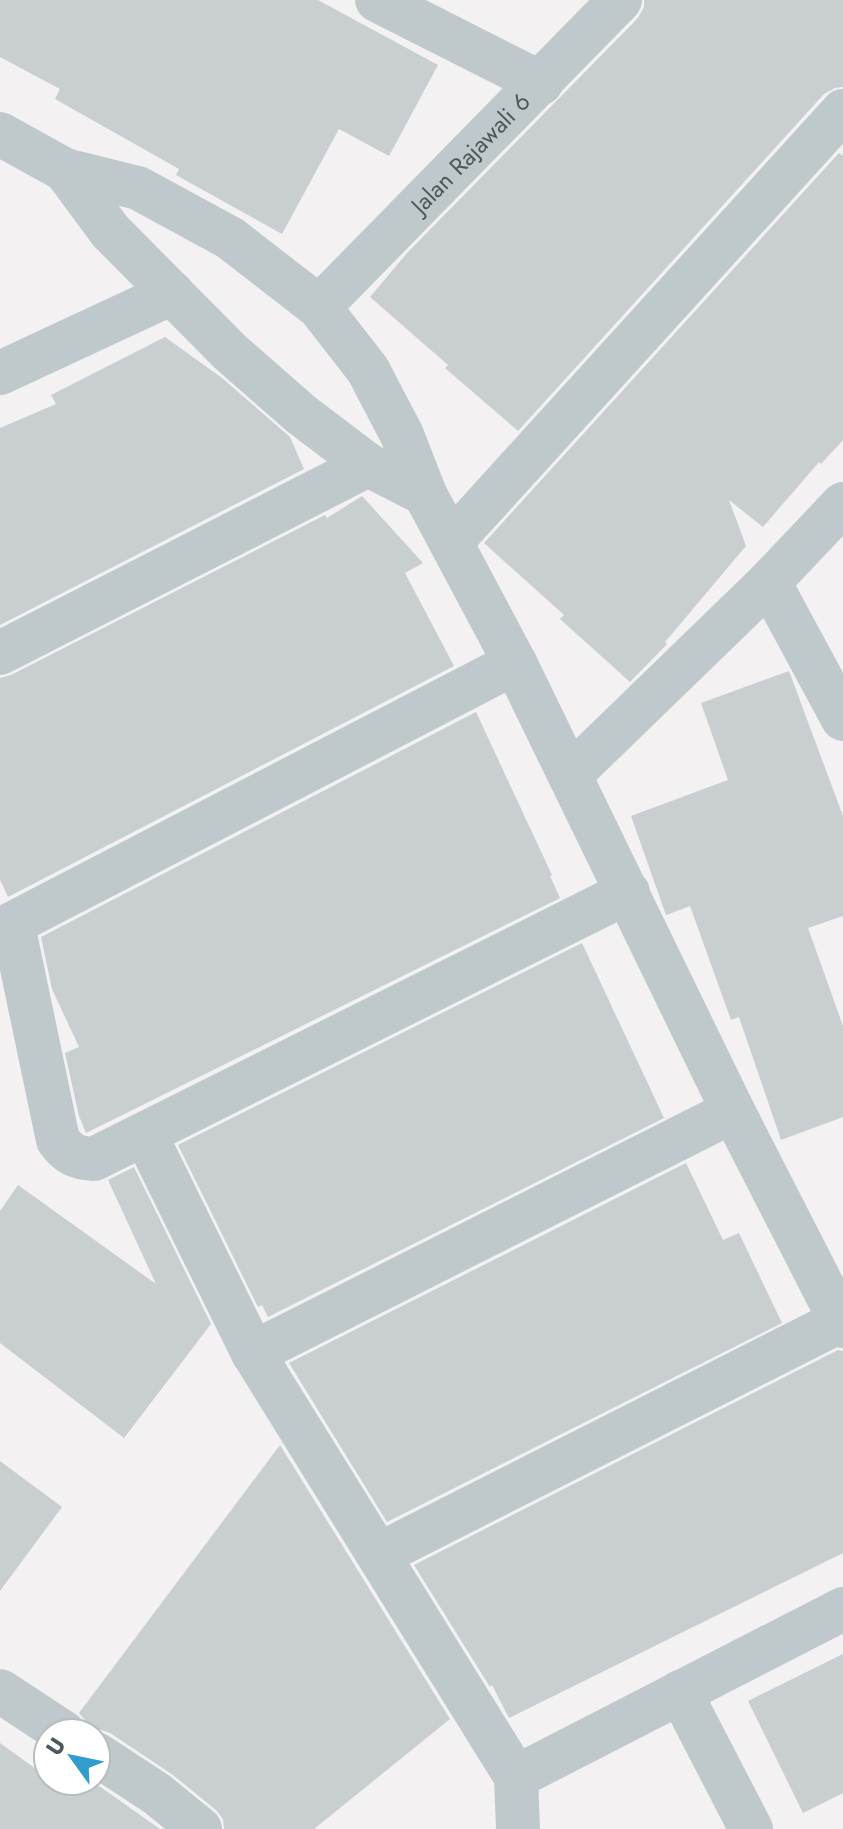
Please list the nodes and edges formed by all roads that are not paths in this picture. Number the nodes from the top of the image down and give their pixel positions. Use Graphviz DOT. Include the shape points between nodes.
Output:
graph roads {
  1 [pos="377,0"];
  2 [pos="620,0"];
  3 [pos="541,83"];
  4 [pos="843,111"];
  5 [pos="0,134"];
  6 [pos="65,170"];
  7 [pos="172,293"];
  8 [pos="319,307"];
  9 [pos="0,373"];
  10 [pos="368,465"];
  11 [pos="425,494"];
  12 [pos="843,504"];
  13 [pos="452,541"];
  14 [pos="769,582"];
  15 [pos="0,653"];
  16 [pos="515,663"];
  17 [pos="843,719"];
  18 [pos="571,774"];
  19 [pos="628,892"];
  20 [pos="7,928"];
  21 [pos="733,1111"];
  22 [pos="145,1134"];
  23 [pos="842,1324"];
  24 [pos="253,1353"];
  25 [pos="380,1554"];
  26 [pos="843,1609"];
  27 [pos="0,1691"];
  28 [pos="680,1692"];
  29 [pos="40,1717"];
  30 [pos="112,1764"];
  31 [pos="516,1777"];
  32 [pos="200,1829"];
  33 [pos="518,1829"];
  34 [pos="751,1829"];
  1 -- 3 [label="street"];
  2 -- 3 [label="street, Jalan Rajawali 6"];
  3 -- 8 [label="street, Jalan Rajawali 6"];
  4 -- 13 [label="street"];
  5 -- 6 [label="street"];
  6 -- 7 [label="street" via="110,231"];
  6 -- 8 [label="street" via="138,188 204,223"];
  7 -- 9 [label="street"];
  7 -- 10 [label="street" via="242,363"];
  8 -- 11 [label="street" via="368,370"];
  10 -- 11 [label="street"];
  10 -- 15 [label="street"];
  11 -- 13 [label="street"];
  12 -- 14 [label="street"];
  13 -- 16 [label="street"];
  14 -- 17 [label="street"];
  14 -- 18 [label="street"];
  16 -- 18 [label="street"];
  16 -- 20 [label="street"];
  18 -- 19 [label="street"];
  19 -- 21 [label="street"];
  19 -- 22 [label="street"];
  20 -- 22 [label="street" via="58,1140 65,1151 94,1159"];
  21 -- 23 [label="street"];
  21 -- 24 [label="street"];
  22 -- 24 [label="street"];
  23 -- 25 [label="street"];
  24 -- 25 [label="street"];
  25 -- 31 [label="street"];
  26 -- 28 [label="street"];
  27 -- 29 [label="street"];
  28 -- 31 [label="street"];
  28 -- 34 [label="street"];
  30 -- 32 [label="street"];
  31 -- 33 [label="street"];
}
